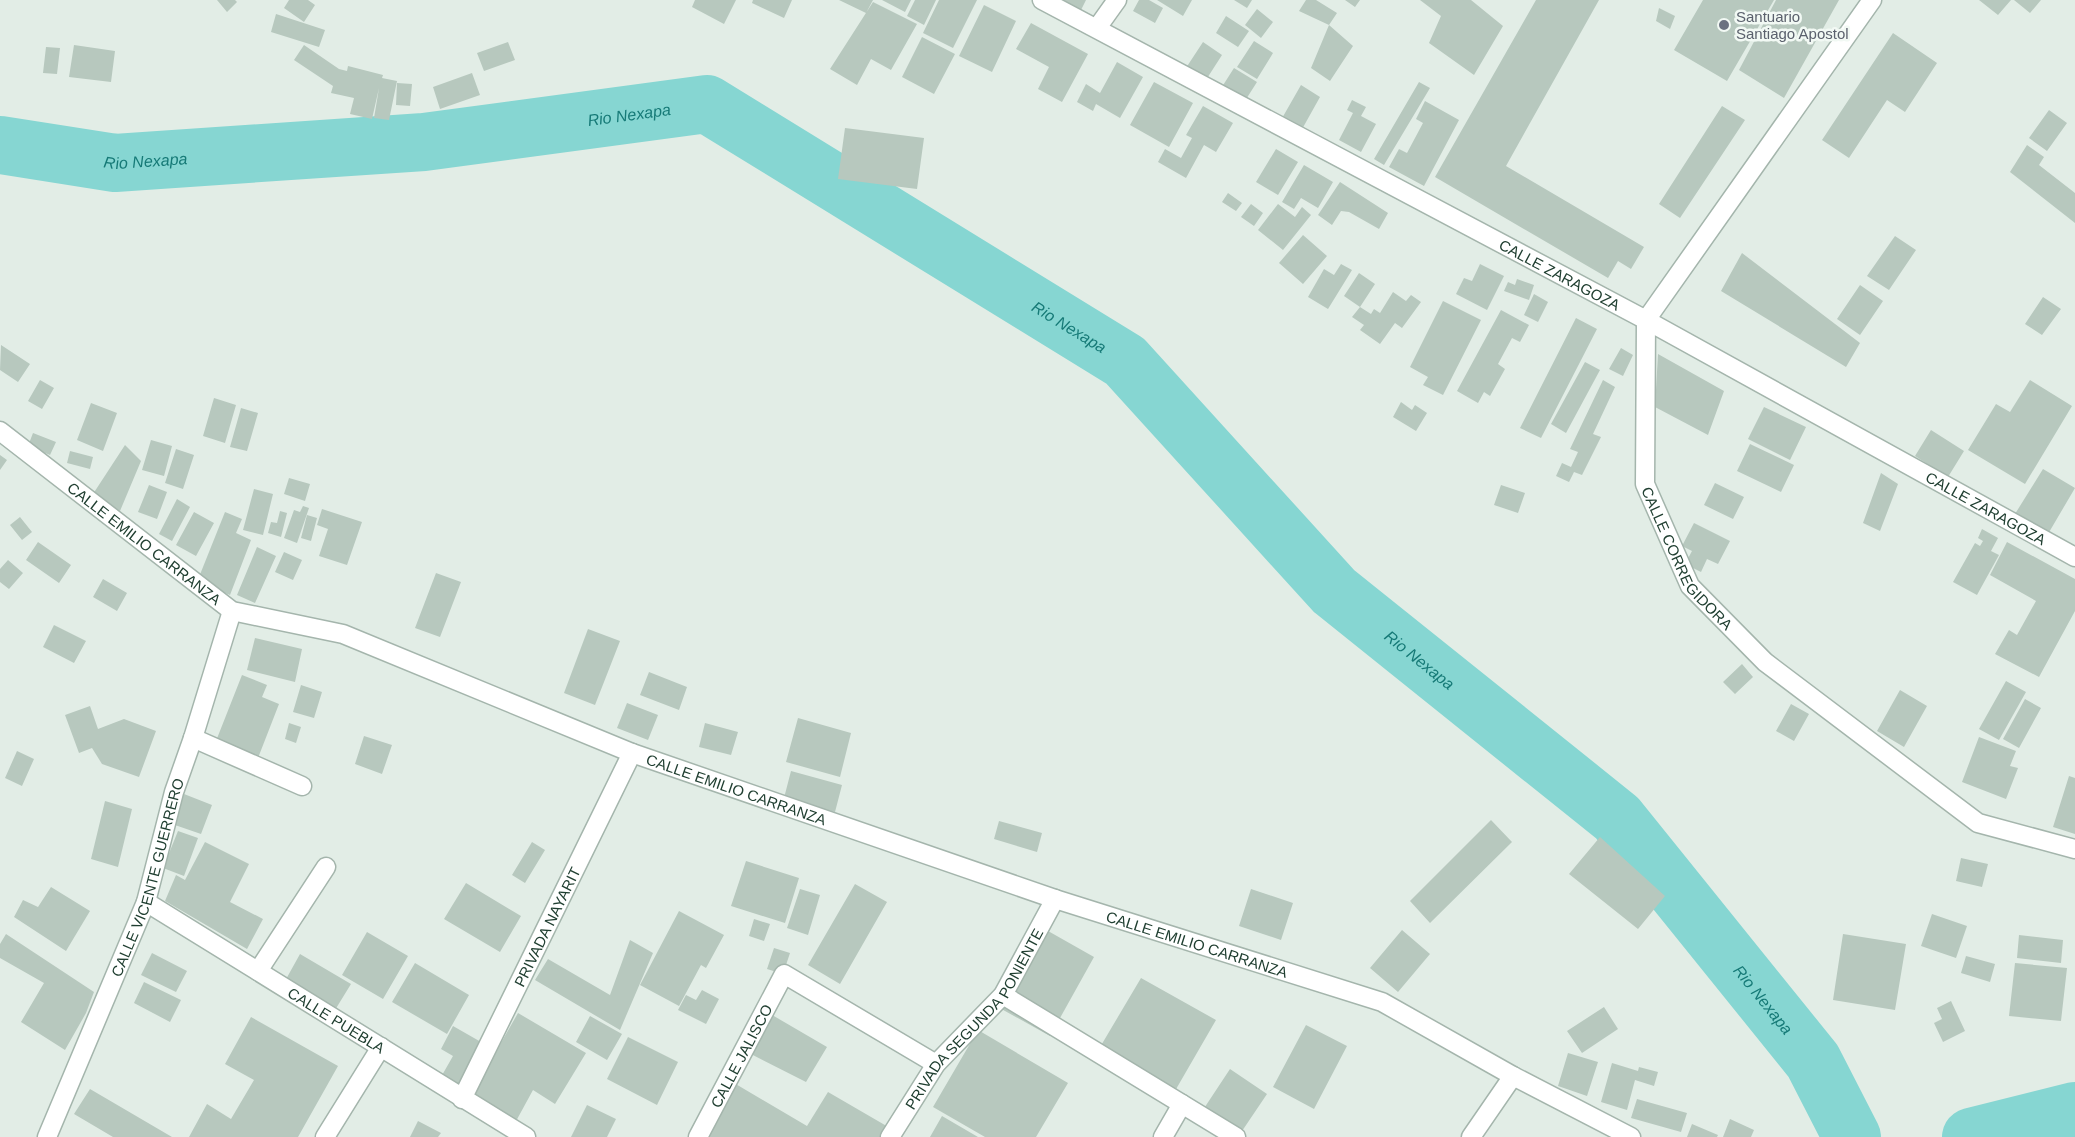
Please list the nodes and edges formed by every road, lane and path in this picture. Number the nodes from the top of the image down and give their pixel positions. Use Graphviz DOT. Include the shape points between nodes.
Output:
graph roads {
  1 [pos="1042,0"];
  2 [pos="1117,0"];
  3 [pos="1872,0"];
  4 [pos="1097,28"];
  5 [pos="1646,320"];
  6 [pos="0,431"];
  7 [pos="2075,557"];
  8 [pos="232,611"];
  9 [pos="193,738"];
  10 [pos="632,753"];
  11 [pos="302,786"];
  12 [pos="2075,849"];
  13 [pos="326,867"];
  14 [pos="1055,899"];
  15 [pos="146,902"];
  16 [pos="258,971"];
  17 [pos="1003,995"];
  18 [pos="381,1047"];
  19 [pos="936,1064"];
  20 [pos="1514,1076"];
  21 [pos="462,1099"];
  22 [pos="1182,1104"];
  23 [pos="47,1137"];
  24 [pos="325,1137"];
  25 [pos="526,1137"];
  26 [pos="698,1137"];
  27 [pos="890,1137"];
  28 [pos="1163,1137"];
  29 [pos="1236,1137"];
  30 [pos="1471,1137"];
  31 [pos="1631,1137"];
  1 -- 4 [label="street, CALLE ZARAGOZA"];
  2 -- 4 [label="street"];
  3 -- 5 [label="street"];
  4 -- 5 [label="street, CALLE ZARAGOZA"];
  5 -- 7 [label="street, CALLE ZARAGOZA"];
  5 -- 12 [label="street, CALLE CORREGIDORA" via="1644,484 1690,586 1765,662 1978,823"];
  6 -- 8 [label="street, CALLE EMILIO CARRANZA"];
  8 -- 9 [label="street, CALLE VICENTE GUERRERO"];
  8 -- 10 [label="street, CALLE EMILIO CARRANZA" via="344,634"];
  9 -- 11 [label="street"];
  9 -- 15 [label="street, CALLE VICENTE GUERRERO" via="174,792"];
  10 -- 14 [label="street, CALLE EMILIO CARRANZA"];
  10 -- 21 [label="street, PRIVADA NAYARIT"];
  13 -- 16 [label="street"];
  14 -- 17 [label="street, PRIVADA SEGUNDA PONIENTE"];
  14 -- 20 [label="street, CALLE EMILIO CARRANZA" via="1382,1002"];
  15 -- 16 [label="street, CALLE PUEBLA"];
  15 -- 23 [label="street, CALLE VICENTE GUERRERO"];
  16 -- 18 [label="street, CALLE PUEBLA"];
  17 -- 19 [label="street, PRIVADA SEGUNDA PONIENTE"];
  17 -- 22 [label="street"];
  18 -- 21 [label="street, CALLE PUEBLA"];
  18 -- 24 [label="street"];
  19 -- 26 [label="street, CALLE JALISCO" via="784,974"];
  19 -- 27 [label="street, PRIVADA SEGUNDA PONIENTE"];
  20 -- 30 [label="street"];
  20 -- 31 [label="street, CALLE EMILIO CARRANZA"];
  21 -- 25 [label="street, CALLE PUEBLA"];
  22 -- 28 [label="street"];
  22 -- 29 [label="street"];
}
